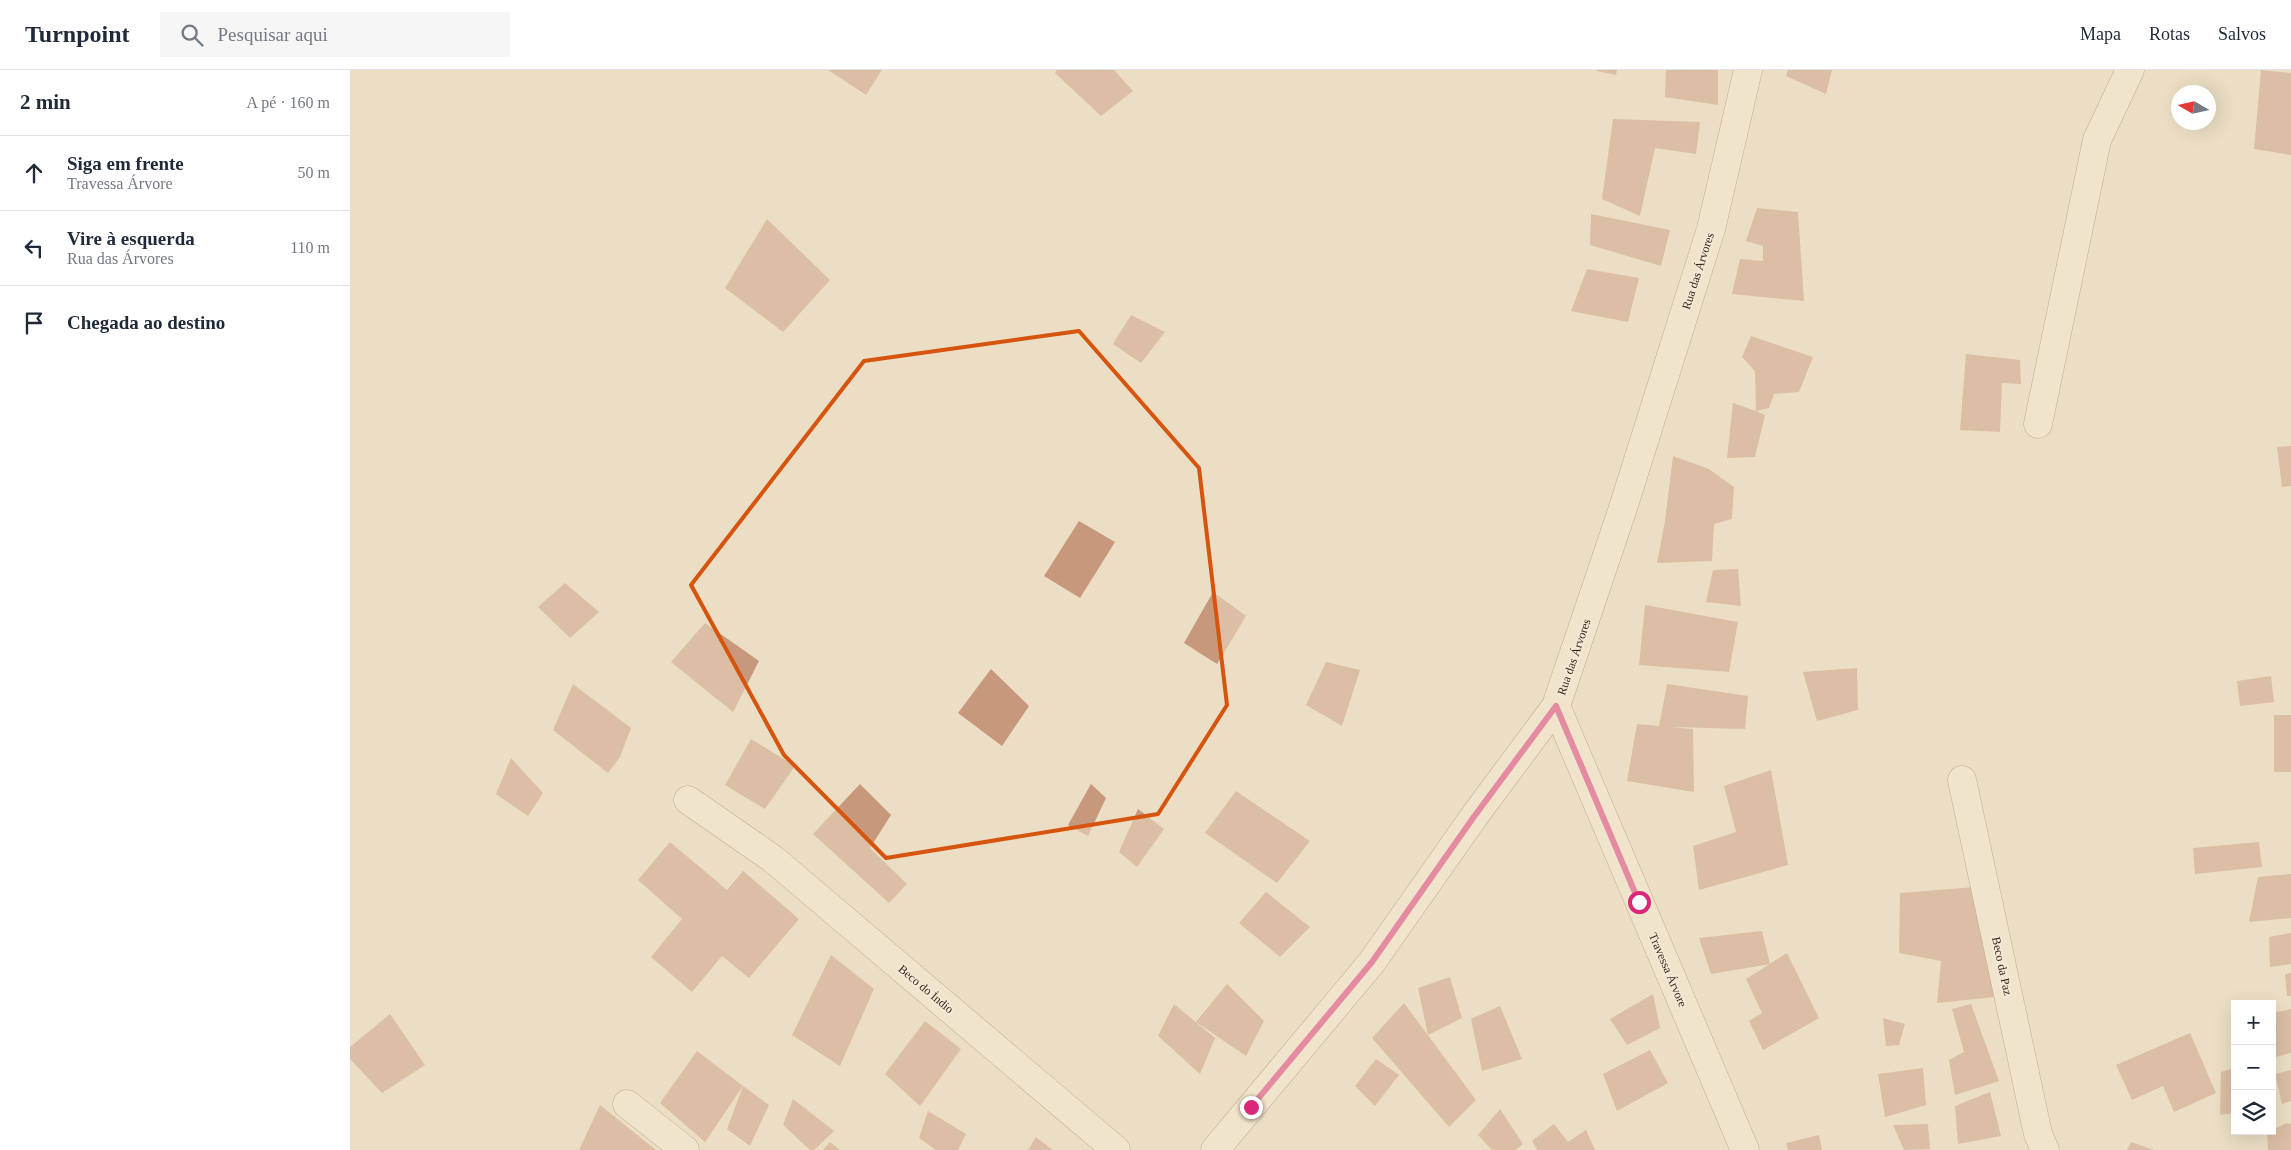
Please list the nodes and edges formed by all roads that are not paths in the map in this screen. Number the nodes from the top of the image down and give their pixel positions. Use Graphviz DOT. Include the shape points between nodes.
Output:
graph roads {
  1 [pos="1748,70"];
  2 [pos="2130,70"];
  3 [pos="2038,424"];
  4 [pos="1556,706"];
  5 [pos="1962,780"];
  6 [pos="688,800"];
  7 [pos="627,1104"];
  8 [pos="686,1150"];
  9 [pos="1116,1150"];
  10 [pos="1215,1150"];
  11 [pos="1745,1150"];
  12 [pos="2045,1150"];
  1 -- 4 [label="street, Rua das Árvores" via="1711,229"];
  2 -- 3 [label="street" via="2097,140"];
  4 -- 10 [label="street, Rua das Árvores" via="1372,962"];
  4 -- 11 [label="street, Travessa Árvore"];
  5 -- 12 [label="street, Beco da Paz" via="2038,1134"];
  6 -- 9 [label="street, Beco do Índio" via="773,860"];
  7 -- 8 [label="street"];
}
